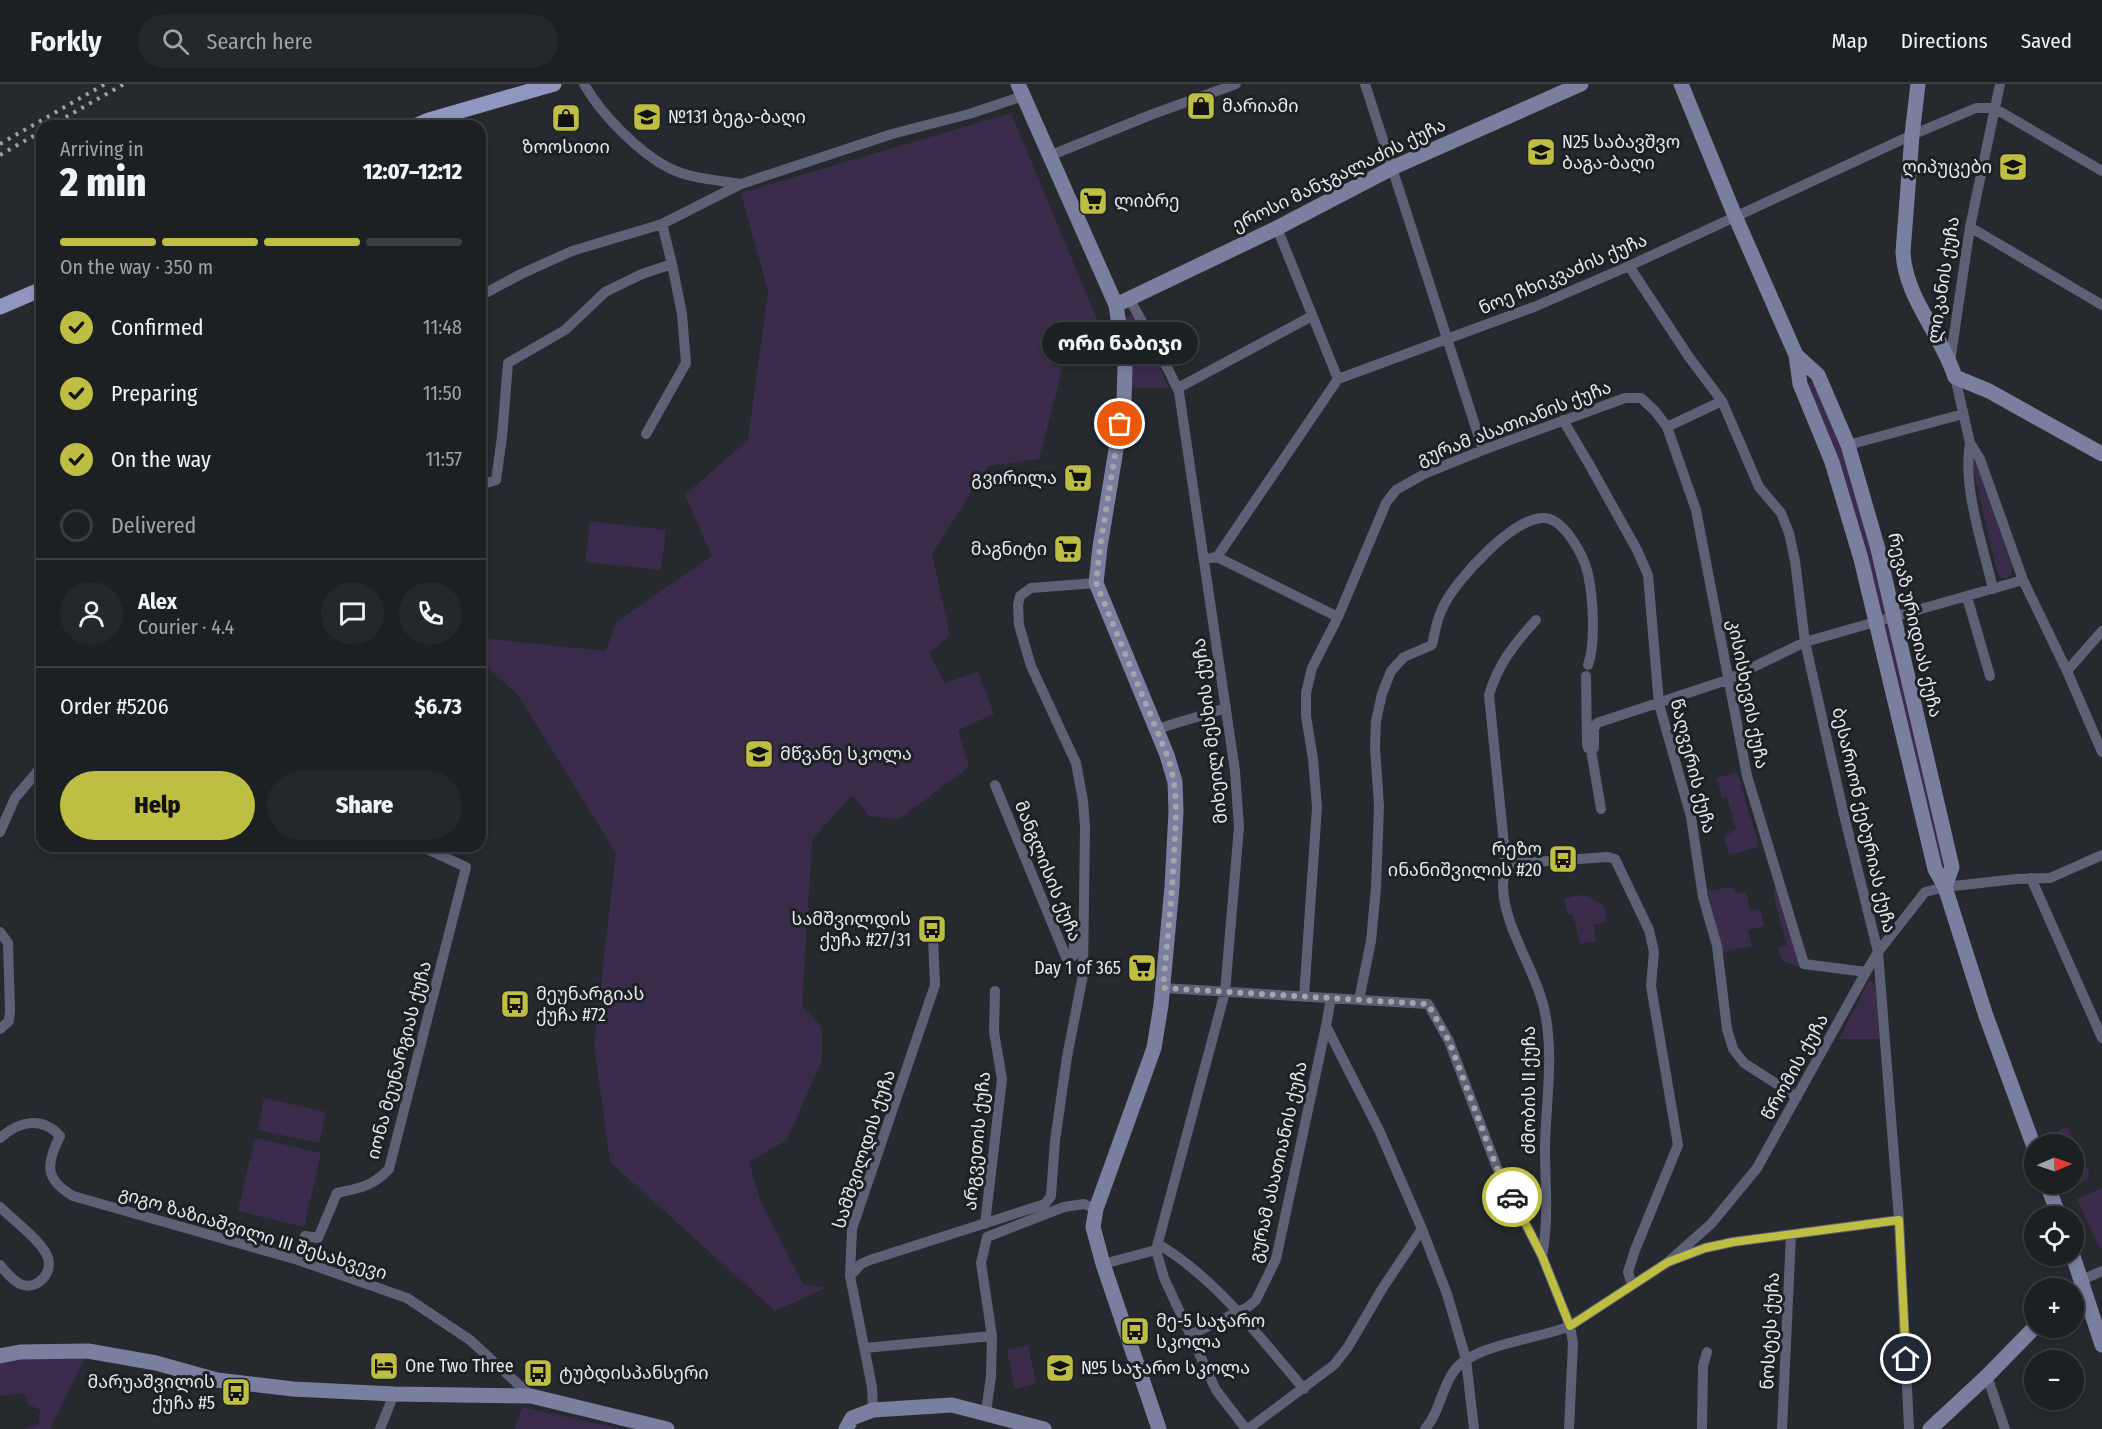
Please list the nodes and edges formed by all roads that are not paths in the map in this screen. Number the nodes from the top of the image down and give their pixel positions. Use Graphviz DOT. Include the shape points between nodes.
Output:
graph roads {
  1 [pos="554,84"];
  2 [pos="584,84"];
  3 [pos="1236,84"];
  4 [pos="1365,84"];
  5 [pos="1581,84"];
  6 [pos="1681,84"];
  7 [pos="1918,84"];
  8 [pos="2000,84"];
  9 [pos="1020,90"];
  10 [pos="1994,108"];
  11 [pos="429,120"];
  12 [pos="1912,135"];
  13 [pos="1049,156"];
  14 [pos="1392,168"];
  15 [pos="2102,171"];
  16 [pos="741,184"];
  17 [pos="1735,216"];
  18 [pos="662,224"];
  19 [pos="1970,227"];
  20 [pos="1277,228"];
  21 [pos="672,264"];
  22 [pos="1629,266"];
  23 [pos="36,292"];
  24 [pos="486,293"];
  25 [pos="1123,303"];
  26 [pos="2102,305"];
  27 [pos="0,307"];
  28 [pos="1312,316"];
  29 [pos="1448,339"];
  30 [pos="1796,355"];
  31 [pos="1952,369"];
  32 [pos="1818,375"];
  33 [pos="1338,380"];
  34 [pos="1800,384"];
  35 [pos="1178,388"];
  36 [pos="1722,401"];
  37 [pos="1963,414"];
  38 [pos="1563,420"];
  39 [pos="1667,427"];
  40 [pos="646,434"];
  41 [pos="1970,443"];
  42 [pos="1848,445"];
  43 [pos="1483,450"];
  44 [pos="2102,454"];
  45 [pos="486,483"];
  46 [pos="1217,557"];
  47 [pos="1205,559"];
  48 [pos="2023,580"];
  49 [pos="1096,583"];
  50 [pos="1993,589"];
  51 [pos="1967,597"];
  52 [pos="1894,616"];
  53 [pos="1338,617"];
  54 [pos="1536,620"];
  55 [pos="1876,621"];
  56 [pos="2102,631"];
  57 [pos="1805,642"];
  58 [pos="2067,671"];
  59 [pos="1990,676"];
  60 [pos="1727,680"];
  61 [pos="1659,704"];
  62 [pos="1226,708"];
  63 [pos="1157,729"];
  64 [pos="1591,750"];
  65 [pos="2102,752"];
  66 [pos="36,773"];
  67 [pos="995,785"];
  68 [pos="1601,808"];
  69 [pos="0,832"];
  70 [pos="433,852"];
  71 [pos="2102,855"];
  72 [pos="1506,864"];
  73 [pos="2031,878"];
  74 [pos="1945,887"];
  75 [pos="1084,916"];
  76 [pos="0,932"];
  77 [pos="933,937"];
  78 [pos="1878,952"];
  79 [pos="1866,972"];
  80 [pos="4,981"];
  81 [pos="1163,988"];
  82 [pos="995,991"];
  83 [pos="1225,992"];
  84 [pos="1304,997"];
  85 [pos="1332,998"];
  86 [pos="1359,1000"];
  87 [pos="1326,1026"];
  88 [pos="0,1029"];
  89 [pos="2102,1038"];
  90 [pos="1797,1097"];
  91 [pos="2029,1134"];
  92 [pos="0,1138"];
  93 [pos="0,1207"];
  94 [pos="1096,1209"];
  95 [pos="1899,1220"];
  96 [pos="985,1224"];
  97 [pos="1422,1228"];
  98 [pos="1791,1235"];
  99 [pos="1157,1247"];
  100 [pos="1542,1256"];
  101 [pos="298,1260"];
  102 [pos="1668,1262"];
  103 [pos="1103,1264"];
  104 [pos="0,1265"];
  105 [pos="2102,1271"];
  106 [pos="850,1276"];
  107 [pos="2084,1280"];
  108 [pos="1632,1285"];
  109 [pos="2084,1301"];
  110 [pos="1238,1312"];
  111 [pos="1570,1326"];
  112 [pos="1190,1335"];
  113 [pos="992,1336"];
  114 [pos="2024,1338"];
  115 [pos="2102,1345"];
  116 [pos="865,1348"];
  117 [pos="1707,1352"];
  118 [pos="0,1356"];
  119 [pos="1466,1359"];
  120 [pos="1987,1376"];
  121 [pos="1304,1389"];
  122 [pos="394,1394"];
  123 [pos="531,1396"];
  124 [pos="873,1410"];
  125 [pos="986,1412"];
  126 [pos="643,1426"];
  127 [pos="380,1429"];
  128 [pos="667,1429"];
  129 [pos="846,1429"];
  130 [pos="1044,1429"];
  131 [pos="1159,1429"];
  132 [pos="1247,1429"];
  133 [pos="1425,1429"];
  134 [pos="1474,1429"];
  135 [pos="1569,1429"];
  136 [pos="1702,1429"];
  137 [pos="1782,1429"];
  138 [pos="1909,1429"];
  139 [pos="1930,1429"];
  140 [pos="2005,1429"];
  1 -- 11 [label="main road"];
  2 -- 16 [label="street" via="612,120 655,159 696,177"];
  3 -- 13 [label="street"];
  4 -- 14 [label="street"];
  5 -- 14 [label="street, ეროსი მანჯგალაძის ქუჩა"];
  6 -- 17 [label="street, რევაზ ურიდიას ქუჩა"];
  7 -- 12 [label="street"];
  8 -- 10 [label="street, ლიკანის ქუჩა"];
  9 -- 13 [label="street"];
  9 -- 16 [label="street" via="969,114 892,134"];
  10 -- 12 [label="street, ნოე ჩხიკვაძის ქუჩა" via="1976,108"];
  10 -- 15 [label="street"];
  10 -- 19 [label="street, ლიკანის ქუჩა"];
  12 -- 17 [label="street, ნოე ჩხიკვაძის ქუჩა"];
  12 -- 31 [label="street" via="1904,267 1909,285"];
  13 -- 25 [label="street"];
  14 -- 20 [label="street, ეროსი მანჯგალაძის ქუჩა"];
  14 -- 29 [label="street"];
  16 -- 18 [label="street"];
  17 -- 22 [label="street, ნოე ჩხიკვაძის ქუჩა"];
  17 -- 30 [label="street, რევაზ ურიდიას ქუჩა"];
  18 -- 21 [label="street"];
  18 -- 24 [label="street" via="572,250"];
  19 -- 26 [label="street"];
  19 -- 31 [label="street, ლიკანის ქუჩა"];
  20 -- 25 [label="street, ეროსი მანჯგალაძის ქუჩა"];
  20 -- 28 [label="street"];
  21 -- 40 [label="street" via="687,363"];
  21 -- 45 [label="street" via="642,273 605,292 565,330 508,363 496,480"];
  22 -- 29 [label="street, ნოე ჩხიკვაძის ქუჩა"];
  22 -- 36 [label="street, ბესარიონ ქებურიას ქუჩა"];
  23 -- 27 [label="main road"];
  25 -- 35 [label="street, მიხეილ მესხის ქუჩა"];
  25 -- 49 [label="street" via="1124,400"];
  28 -- 33 [label="street"];
  28 -- 35 [label="street"];
  29 -- 33 [label="street, ნოე ჩხიკვაძის ქუჩა"];
  29 -- 43 [label="street"];
  30 -- 32 [label="street, რევაზ ურიდიას ქუჩა"];
  30 -- 34 [label="street, რევაზ ურიდიას ქუჩა"];
  31 -- 37 [label="street, ლიკანის ქუჩა"];
  31 -- 44 [label="street"];
  32 -- 34 [label="street"];
  32 -- 42 [label="street, რევაზ ურიდიას ქუჩა"];
  33 -- 46 [label="street"];
  34 -- 55 [label="street, რევაზ ურიდიას ქუჩა" via="1832,462"];
  35 -- 47 [label="street, მიხეილ მესხის ქუჩა"];
  36 -- 39 [label="street"];
  36 -- 57 [label="street, ბესარიონ ქებურიას ქუჩა" via="1759,487 1781,513 1789,533"];
  37 -- 41 [label="street, ლიკანის ქუჩა"];
  37 -- 42 [label="street"];
  38 -- 39 [label="street, გურამ ასათიანის ქუჩა" via="1625,398 1641,398"];
  38 -- 43 [label="street, გურამ ასათიანის ქუჩა"];
  38 -- 61 [label="street, წაღვერის ქუჩა" via="1648,575"];
  39 -- 60 [label="street, კისისხევის ქუჩა" via="1696,510"];
  41 -- 48 [label="street, ლიკანის ქუჩა" via="1980,459"];
  41 -- 50 [label="street" via="1969,487"];
  42 -- 52 [label="street, რევაზ ურიდიას ქუჩა"];
  43 -- 53 [label="street, გურამ ასათიანის ქუჩა" via="1396,490 1386,503"];
  46 -- 47 [label="street"];
  46 -- 53 [label="street"];
  47 -- 62 [label="street, მიხეილ მესხის ქუჩა"];
  48 -- 50 [label="street"];
  48 -- 58 [label="street, ლიკანის ქუჩა"];
  49 -- 63 [label="street"];
  49 -- 75 [label="street" via="1031,588 1020,596 1018,605 1019,625 1031,666 1076,763 1085,827"];
  50 -- 51 [label="street"];
  51 -- 52 [label="street"];
  51 -- 59 [label="street"];
  52 -- 55 [label="street"];
  52 -- 74 [label="street, რევაზ ურიდიას ქუჩა" via="1952,867"];
  53 -- 84 [label="street, გურამ ასათიანის ქუჩა" via="1312,668 1306,693 1317,807"];
  54 -- 72 [label="street, ძმობის II ქუჩა" via="1504,659 1489,695"];
  55 -- 57 [label="street"];
  55 -- 74 [label="street, რევაზ ურიდიას ქუჩა" via="1935,869"];
  56 -- 58 [label="street"];
  57 -- 60 [label="street"];
  57 -- 78 [label="street, ბესარიონ ქებურიას ქუჩა"];
  58 -- 65 [label="street, ლიკანის ქუჩა"];
  60 -- 61 [label="street"];
  60 -- 79 [label="street, კისისხევის ქუჩა" via="1747,776 1804,964"];
  61 -- 64 [label="street" via="1597,723"];
  61 -- 90 [label="street, წაღვერის ქუჩა" via="1691,817 1733,1049 1744,1063"];
  62 -- 63 [label="street"];
  62 -- 83 [label="street, მიხეილ მესხის ქუჩა" via="1239,827"];
  63 -- 81 [label="street" via="1172,769 1176,811"];
  64 -- 68 [label="street"];
  64 -- 86 [label="street" via="1587,744 1587,671 1593,639 1587,571 1564,528 1548,518 1532,520 1478,559 1443,607 1432,645 1404,657 1391,671 1382,694 1375,747 1379,806 1376,888 1371,941"];
  66 -- 69 [label="street" via="15,798"];
  67 -- 75 [label="street, მანგლისის ქუჩა" via="1066,957 1073,956"];
  70 -- 101 [label="street, იონა მეუნარგიას ქუჩა" via="466,867 389,1169 369,1185 337,1193 318,1238 305,1236"];
  71 -- 73 [label="street, წრომის ქუჩა" via="2050,878"];
  72 -- 100 [label="street, ძმობის II ქუჩა" via="1506,906 1543,1004 1548,1039 1546,1222"];
  72 -- 108 [label="street" via="1615,859 1649,930 1654,952 1651,986 1678,1145 1635,1250 1628,1272"];
  73 -- 74 [label="street, წრომის ქუჩა"];
  73 -- 89 [label="street"];
  74 -- 78 [label="street, წრომის ქუჩა" via="1925,892"];
  74 -- 91 [label="street, რევაზ ურიდიას ქუჩა"];
  75 -- 96 [label="street" via="1083,975 1067,1057 1051,1196 1045,1204"];
  76 -- 80 [label="street" via="8,944"];
  77 -- 106 [label="street, სამშვილდის ქუჩა" via="935,985 852,1229"];
  78 -- 79 [label="street, წრომის ქუჩა"];
  78 -- 95 [label="street, ბესარიონ ქებურიას ქუჩა"];
  79 -- 90 [label="street, წრომის ქუჩა"];
  80 -- 88 [label="street" via="9,1021"];
  81 -- 83 [label="street"];
  81 -- 94 [label="street" via="1154,1048"];
  82 -- 96 [label="street, არგვეთის ქუჩა" via="994,1032 1002,1079"];
  83 -- 84 [label="street"];
  83 -- 99 [label="street, მიხეილ მესხის ქუჩა"];
  84 -- 85 [label="street"];
  85 -- 86 [label="street"];
  85 -- 87 [label="street, გურამ ასათიანის ქუჩა"];
  86 -- 100 [label="street" via="1428,1004 1449,1041 1497,1168"];
  87 -- 97 [label="street" via="1379,1130"];
  87 -- 110 [label="street, გურამ ასათიანის ქუჩა" via="1276,1259 1256,1300"];
  90 -- 102 [label="street, წრომის ქუჩა" via="1757,1168 1737,1194 1711,1224"];
  92 -- 101 [label="street, გიგო ზაზიაშვილი III შესახვევი" via="16,1125 47,1125 60,1136 50,1160 53,1180 73,1196"];
  93 -- 104 [label="street" via="44,1250 49,1262 43,1280 29,1285 18,1283"];
  94 -- 103 [label="street" via="1093,1227"];
  94 -- 113 [label="street" via="1084,1204 1064,1207 987,1237 981,1263"];
  95 -- 98 [label="street"];
  95 -- 138 [label="street, ბესარიონ ქებურიას ქუჩა"];
  96 -- 106 [label="street" via="870,1260"];
  97 -- 119 [label="street"];
  97 -- 121 [label="street" via="1348,1347 1334,1365"];
  98 -- 102 [label="street" via="1723,1244"];
  98 -- 137 [label="street, ნოსტეს ქუჩა"];
  99 -- 103 [label="street"];
  99 -- 110 [label="street" via="1194,1271"];
  99 -- 112 [label="street" via="1164,1278"];
  100 -- 111 [label="street, ძმობის II ქუჩა"];
  101 -- 123 [label="street, გიგო ზაზიაშვილი III შესახვევი" via="407,1298 470,1340"];
  102 -- 108 [label="street"];
  103 -- 131 [label="street"];
  105 -- 107 [label="street"];
  106 -- 116 [label="street, სამშვილდის ქუჩა"];
  108 -- 111 [label="street"];
  109 -- 115 [label="street"];
  110 -- 112 [label="street, გურამ ასათიანის ქუჩა"];
  110 -- 121 [label="street"];
  111 -- 119 [label="street"];
  111 -- 135 [label="street, ძმობის II ქუჩა" via="1573,1343"];
  112 -- 132 [label="street" via="1216,1390"];
  113 -- 116 [label="street"];
  113 -- 125 [label="street"];
  114 -- 120 [label="street"];
  116 -- 124 [label="street, სამშვილდის ქუჩა"];
  117 -- 136 [label="street" via="1703,1366"];
  118 -- 122 [label="street" via="88,1351 156,1363 217,1380 292,1389"];
  119 -- 133 [label="street" via="1446,1384 1436,1413"];
  119 -- 134 [label="street"];
  120 -- 139 [label="street"];
  120 -- 140 [label="street"];
  121 -- 132 [label="street"];
  122 -- 123 [label="street"];
  122 -- 127 [label="street"];
  123 -- 126 [label="street"];
  124 -- 125 [label="street" via="952,1405"];
  124 -- 129 [label="street" via="852,1418"];
  125 -- 130 [label="street"];
  126 -- 128 [label="street"];
}
